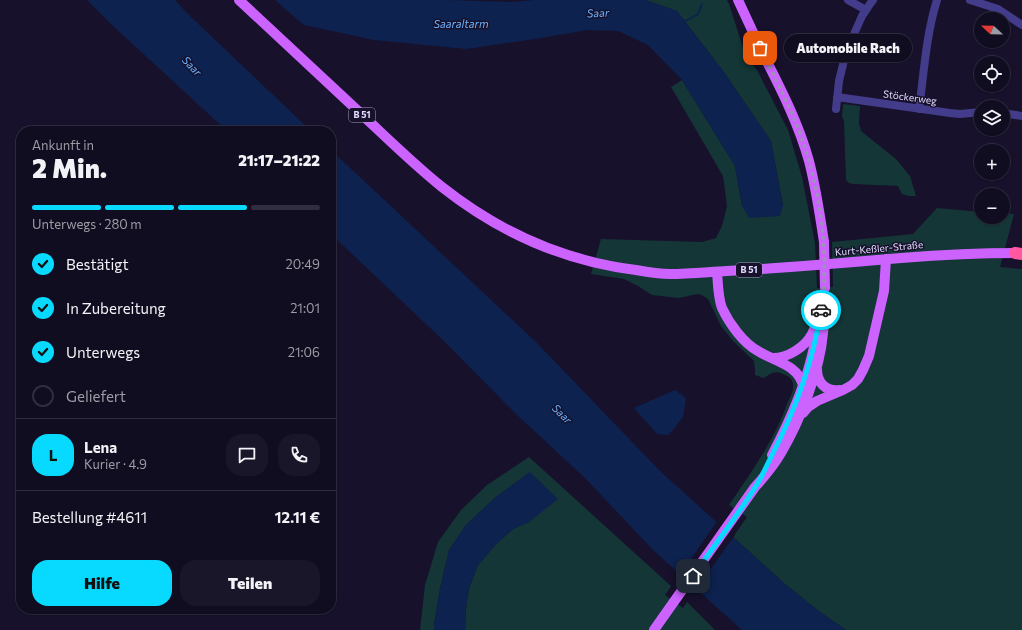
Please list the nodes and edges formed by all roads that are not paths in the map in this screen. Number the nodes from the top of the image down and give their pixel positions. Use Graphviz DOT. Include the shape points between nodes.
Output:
graph roads {
  1 [pos="239,0"];
  2 [pos="738,0"];
  3 [pos="848,0"];
  4 [pos="873,0"];
  5 [pos="937,0"];
  6 [pos="970,0"];
  7 [pos="866,10"];
  8 [pos="1022,25"];
  9 [pos="837,97"];
  10 [pos="836,109"];
  11 [pos="919,109"];
  12 [pos="974,113"];
  13 [pos="1010,114"];
  14 [pos="1022,116"];
  15 [pos="1018,254"];
  16 [pos="886,259"];
  17 [pos="717,272"];
  18 [pos="824,292"];
  19 [pos="821,309"];
  20 [pos="773,358"];
  21 [pos="818,362"];
  22 [pos="803,385"];
  23 [pos="844,390"];
  24 [pos="795,426"];
  25 [pos="756,487"];
  26 [pos="654,630"];
  1 -- 17 [label="main road, Kurt-Keßler-Straße / B 51" via="440,185 465,204 514,234 538,245 594,263 669,274"];
  2 -- 18 [label="main road, bridge" via="782,92 809,161 824,242"];
  3 -- 7 [label="street"];
  4 -- 7 [label="street"];
  5 -- 11 [label="street" via="928,37"];
  6 -- 8 [label="street" via="998,9"];
  7 -- 9 [label="street" via="846,52"];
  9 -- 10 [label="street"];
  9 -- 11 [label="street, Stöckerweg"];
  11 -- 12 [label="street, Stöckerweg" via="960,114"];
  13 -- 14 [label="street"];
  15 -- 16 [label="main road, Kurt-Keßler-Straße / B 51" via="986,253"];
  16 -- 17 [label="main road, Kurt-Keßler-Straße / B 51"];
  16 -- 23 [label="main road" via="884,291 869,356 858,379"];
  17 -- 20 [label="main road" via="722,308 731,324 744,341 757,351"];
  18 -- 19 [label="main road"];
  18 -- 21 [label="main road" via="823,334"];
  19 -- 20 [label="main road" via="812,334 804,343 790,355"];
  19 -- 22 [label="main road" via="813,354"];
  20 -- 22 [label="main road" via="796,371"];
  21 -- 23 [label="main road" via="818,378 823,385 836,391"];
  21 -- 24 [label="main road"];
  22 -- 25 [label="main road"];
  23 -- 24 [label="main road" via="808,407"];
  24 -- 25 [label="main road" via="781,453"];
  25 -- 26 [label="main road"];
}
